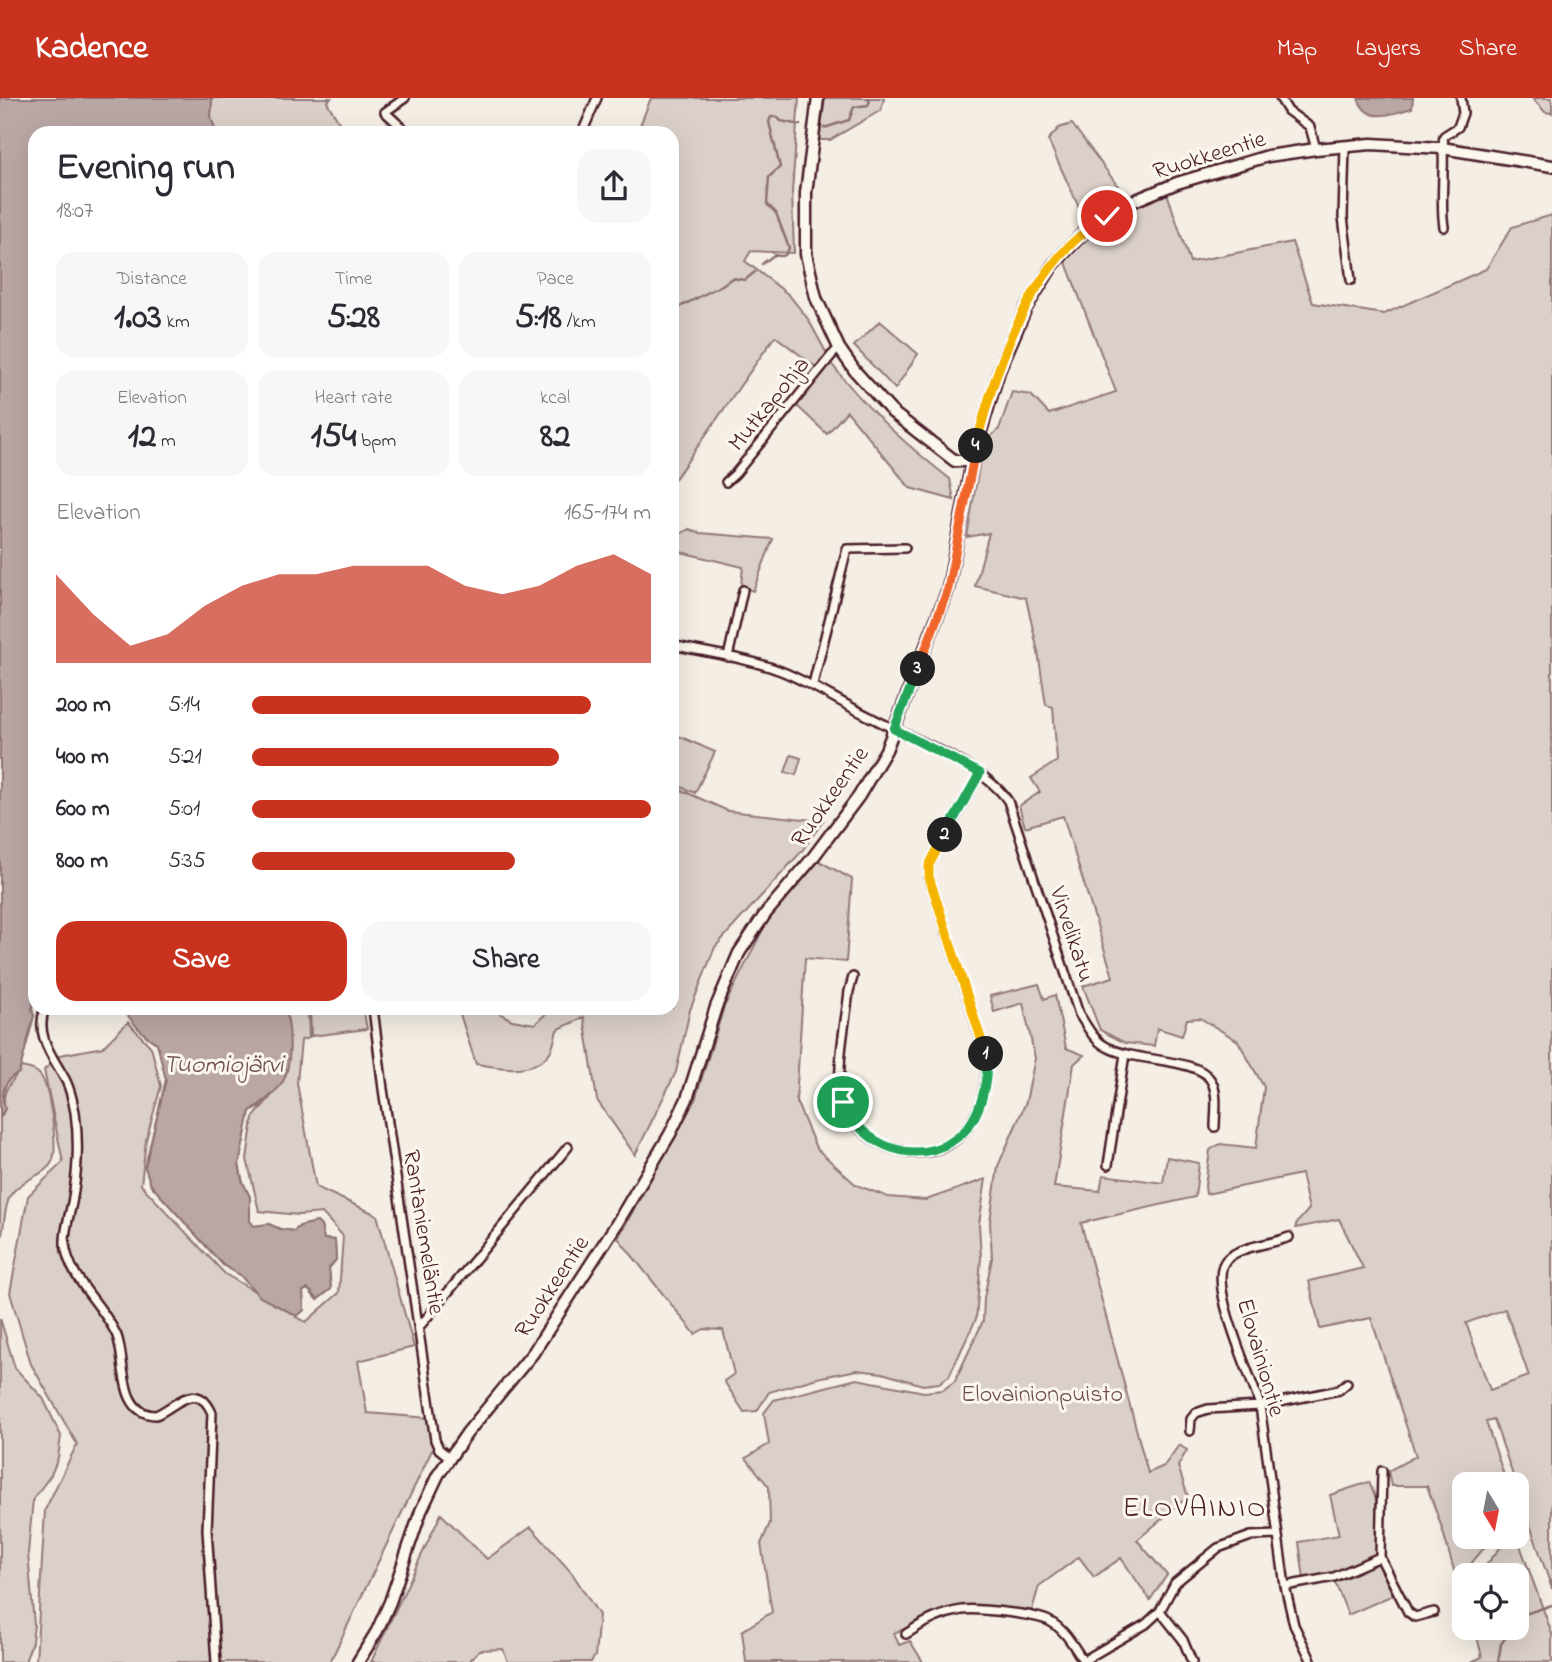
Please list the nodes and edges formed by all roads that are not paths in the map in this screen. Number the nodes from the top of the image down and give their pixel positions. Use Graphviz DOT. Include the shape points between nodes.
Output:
graph roads {
  1 [pos="405,98"];
  2 [pos="597,98"];
  3 [pos="818,98"];
  4 [pos="1280,98"];
  5 [pos="1461,98"];
  6 [pos="400,126"];
  7 [pos="585,126"];
  8 [pos="1345,146"];
  9 [pos="1442,148"];
  10 [pos="1316,149"];
  11 [pos="1552,166"];
  12 [pos="1444,228"];
  13 [pos="1351,280"];
  14 [pos="839,348"];
  15 [pos="972,461"];
  16 [pos="726,482"];
  17 [pos="905,548"];
  18 [pos="743,590"];
  19 [pos="679,646"];
  20 [pos="728,657"];
  21 [pos="813,684"];
  22 [pos="894,729"];
  23 [pos="980,773"];
  24 [pos="852,977"];
  25 [pos="44,1015"];
  26 [pos="374,1015"];
  27 [pos="1125,1054"];
  28 [pos="1215,1127"];
  29 [pos="568,1147"];
  30 [pos="1108,1165"];
  31 [pos="1289,1237"];
  32 [pos="420,1326"];
  33 [pos="1347,1382"];
  34 [pos="1260,1406"];
  35 [pos="1190,1432"];
  36 [pos="449,1457"];
  37 [pos="1382,1471"];
  38 [pos="1278,1535"];
  39 [pos="1380,1557"];
  40 [pos="1285,1586"];
  41 [pos="1160,1611"];
  42 [pos="1434,1612"];
  43 [pos="906,1634"];
  44 [pos="1083,1661"];
  45 [pos="216,1662"];
  46 [pos="358,1662"];
  47 [pos="1192,1662"];
  48 [pos="1312,1662"];
  1 -- 6 [label="street" via="385,112"];
  2 -- 7 [label="street"];
  3 -- 14 [label="street" via="806,193 806,254 816,298"];
  4 -- 10 [label="street" via="1288,111 1310,127"];
  5 -- 9 [label="street" via="1463,113 1458,127 1444,136"];
  8 -- 9 [label="street, Ruokkeentie"];
  8 -- 10 [label="street, Ruokkeentie"];
  8 -- 13 [label="street" via="1343,217"];
  9 -- 11 [label="street, Ruokkeentie"];
  9 -- 12 [label="street"];
  10 -- 15 [label="street, Ruokkeentie" via="1268,156 1177,183 1129,203 1085,231 1053,265 1026,308 999,371"];
  14 -- 15 [label="street" via="892,412 955,461"];
  14 -- 16 [label="street, Mutkapohja"];
  15 -- 22 [label="street, Ruokkeentie" via="948,589"];
  17 -- 21 [label="street" via="847,549"];
  18 -- 20 [label="street"];
  19 -- 20 [label="street, Virvelikatu"];
  20 -- 21 [label="street, Virvelikatu"];
  21 -- 22 [label="street, Virvelikatu"];
  22 -- 23 [label="street, Virvelikatu"];
  22 -- 36 [label="street, Ruokkeentie" via="859,796 739,953 716,1007 687,1099 640,1185 533,1353"];
  23 -- 24 [label="street" via="929,865 986,1056 987,1081 980,1103 965,1130 948,1143 915,1152 881,1145 863,1133 847,1111 840,1082"];
  23 -- 27 [label="street, Virvelikatu" via="1000,788 1008,801 1079,1014 1092,1035"];
  25 -- 45 [label="street" via="43,1041 68,1086 77,1135 65,1240 70,1261 116,1333 127,1388 138,1408 156,1415 189,1397 201,1399 212,1413 208,1542"];
  26 -- 32 [label="street, Rantaniemeläntie"];
  27 -- 28 [label="street, Virvelikatu" via="1200,1069 1210,1078 1216,1094"];
  27 -- 30 [label="street"];
  29 -- 32 [label="street"];
  31 -- 34 [label="street, Elovainiontie" via="1236,1253 1225,1260 1219,1275 1230,1326"];
  32 -- 36 [label="street, Rantaniemeläntie" via="435,1440"];
  33 -- 34 [label="street" via="1339,1390"];
  34 -- 35 [label="street" via="1196,1413"];
  34 -- 38 [label="street, Elovainiontie"];
  36 -- 46 [label="street, Ruokkeentie" via="421,1511 390,1602"];
  37 -- 39 [label="street"];
  38 -- 40 [label="street, Elovainiontie"];
  38 -- 41 [label="street" via="1251,1536 1217,1548 1175,1583"];
  39 -- 40 [label="street" via="1334,1577"];
  39 -- 42 [label="street" via="1408,1612 1415,1617"];
  40 -- 48 [label="street, Elovainiontie" via="1294,1625"];
  41 -- 44 [label="street"];
  41 -- 47 [label="street" via="1183,1640"];
  43 -- 44 [label="street" via="962,1610 1030,1615 1063,1630"];
}
